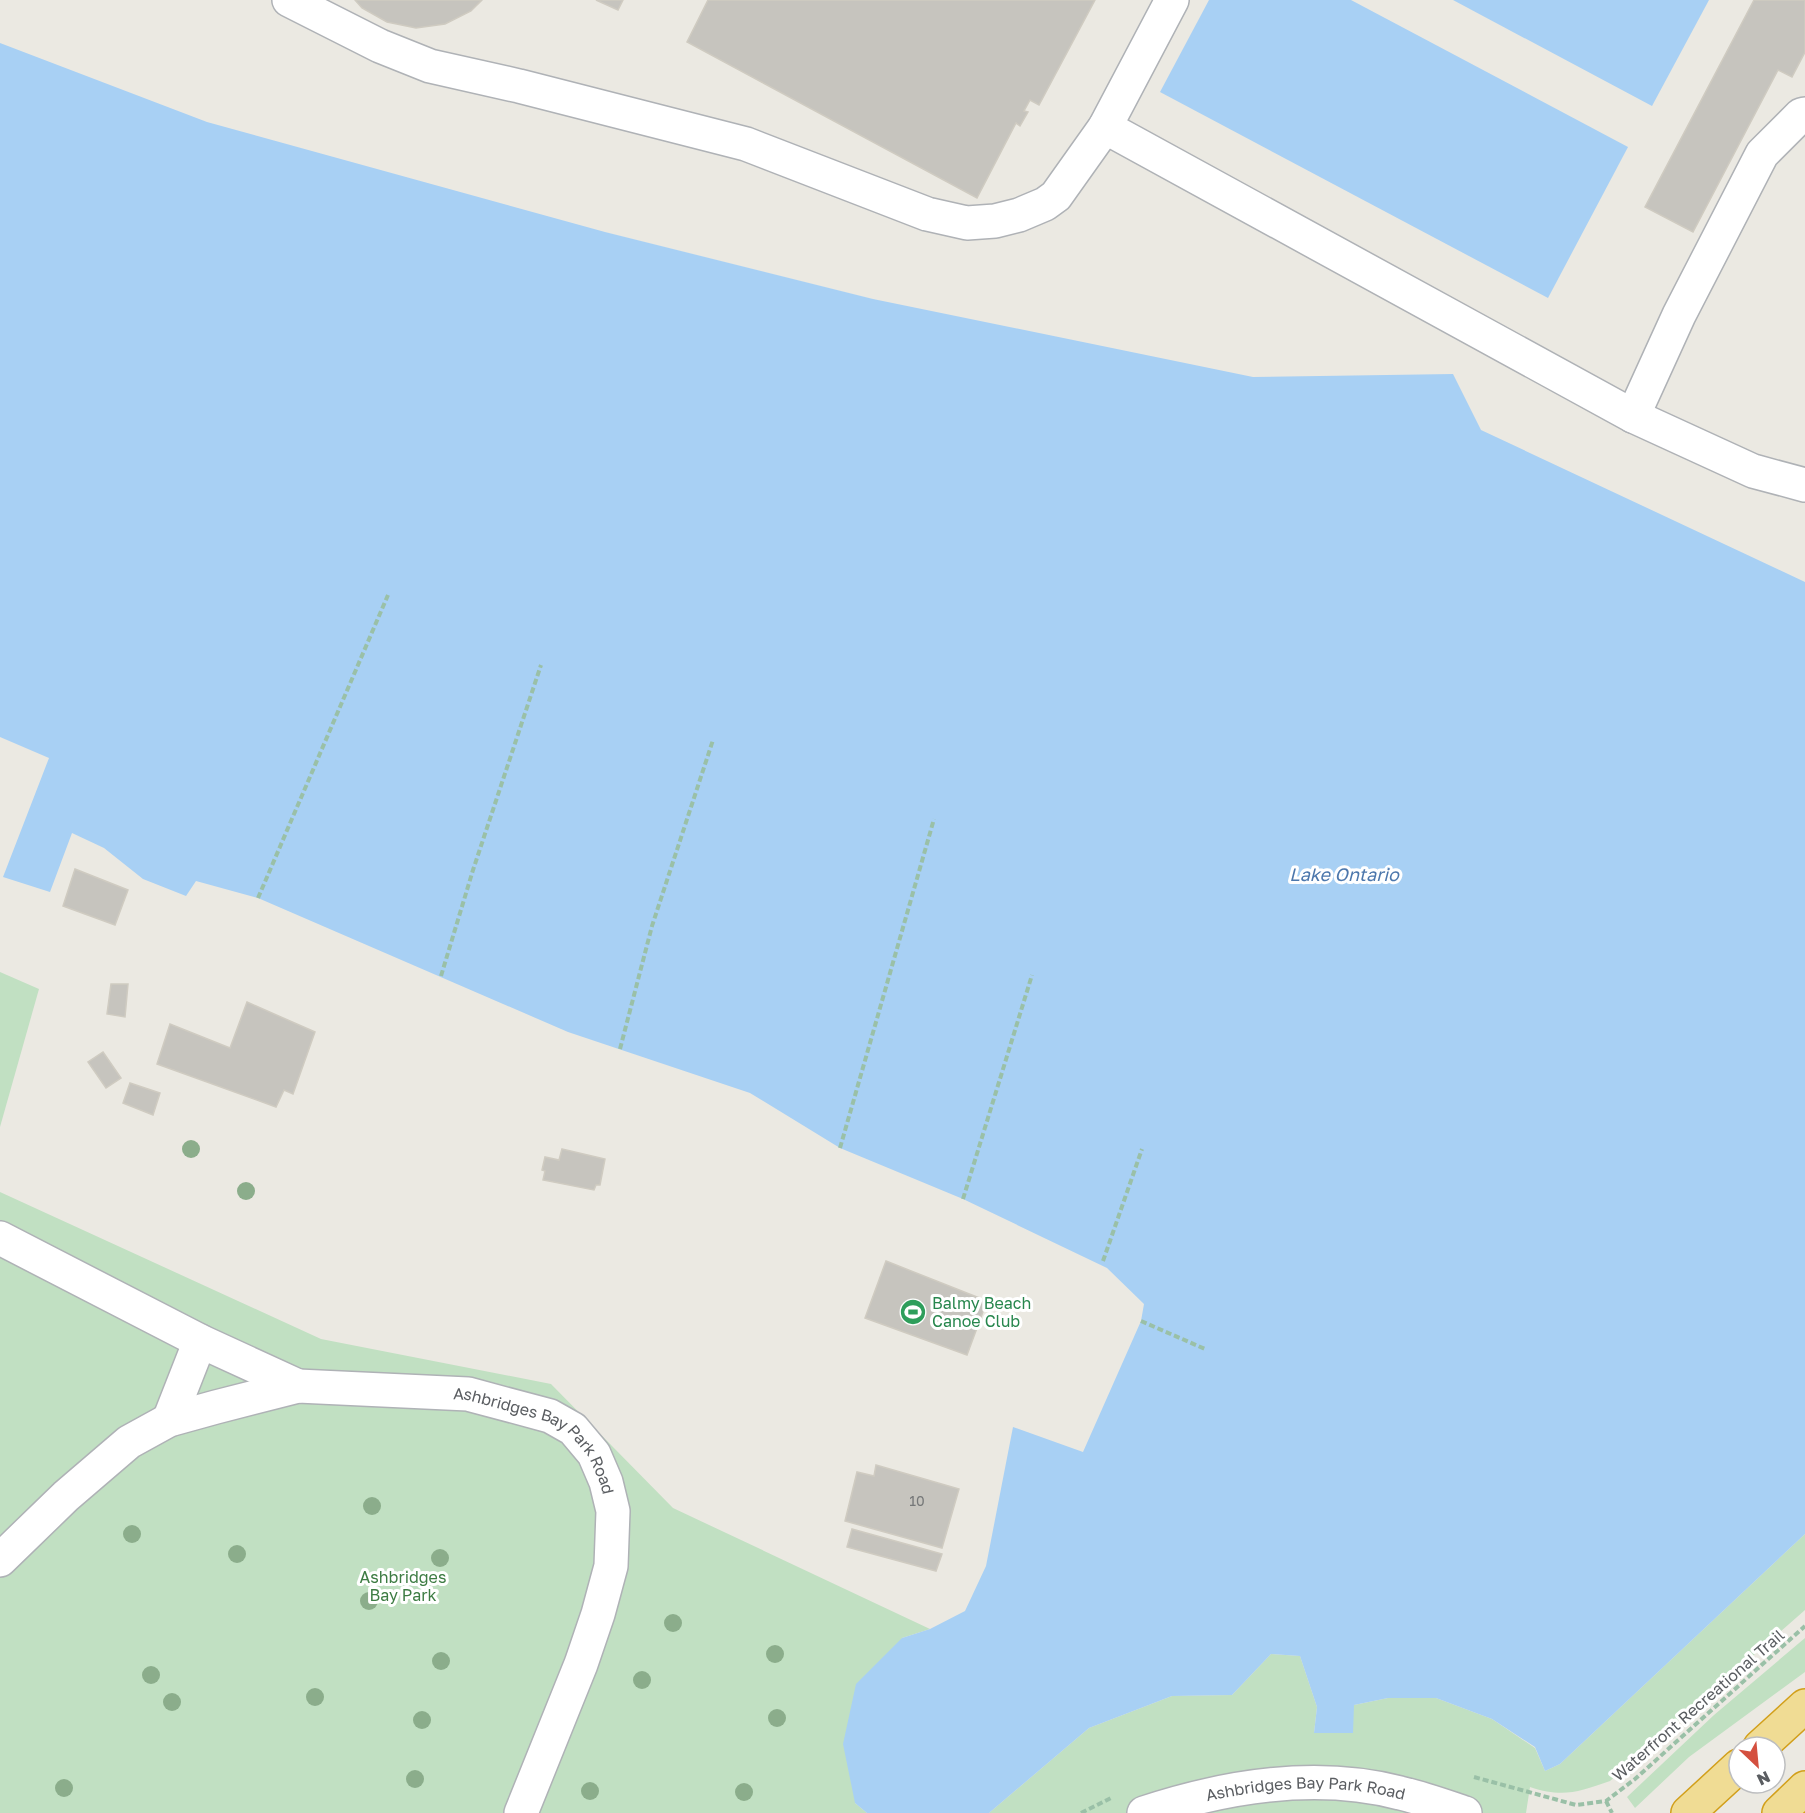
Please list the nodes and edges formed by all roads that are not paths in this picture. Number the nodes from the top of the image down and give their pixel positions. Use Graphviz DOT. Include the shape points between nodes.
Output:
graph roads {
  1 [pos="289,0"];
  2 [pos="1172,0"];
  3 [pos="1805,114"];
  4 [pos="1105,128"];
  5 [pos="1633,416"];
  6 [pos="1805,485"];
  7 [pos="0,1238"];
  8 [pos="200,1341"];
  9 [pos="298,1386"];
  10 [pos="169,1420"];
  11 [pos="0,1560"];
  12 [pos="1805,1706"];
  13 [pos="1773,1735"];
  14 [pos="1727,1777"];
  15 [pos="1805,1788"];
  16 [pos="521,1813"];
  17 [pos="1144,1813"];
  18 [pos="1465,1813"];
  19 [pos="1688,1813"];
  20 [pos="1779,1813"];
  1 -- 4 [label="lane" via="423,63 747,144 950,220 978,223 1007,219 1045,204 1061,190"];
  2 -- 4 [label="lane"];
  3 -- 5 [label="lane" via="1762,154 1679,315"];
  4 -- 5 [label="lane"];
  5 -- 6 [label="lane" via="1753,471"];
  7 -- 8 [label="lane, Ashbridges Bay Park Road"];
  8 -- 9 [label="lane, Ashbridges Bay Park Road"];
  8 -- 10 [label="lane"];
  9 -- 10 [label="lane, Ashbridges Bay Park Road"];
  9 -- 16 [label="lane, Ashbridges Bay Park Road" via="468,1394 550,1416 573,1429 594,1454 613,1511 611,1566 581,1664"];
  10 -- 11 [label="lane, Ashbridges Bay Park Road" via="129,1442"];
  12 -- 13 [label="highway"];
  14 -- 19 [label="highway"];
  15 -- 20 [label="highway"];
  17 -- 18 [label="lane, Ashbridges Bay Park Road" via="1242,1787 1302,1781 1398,1792"];
}
